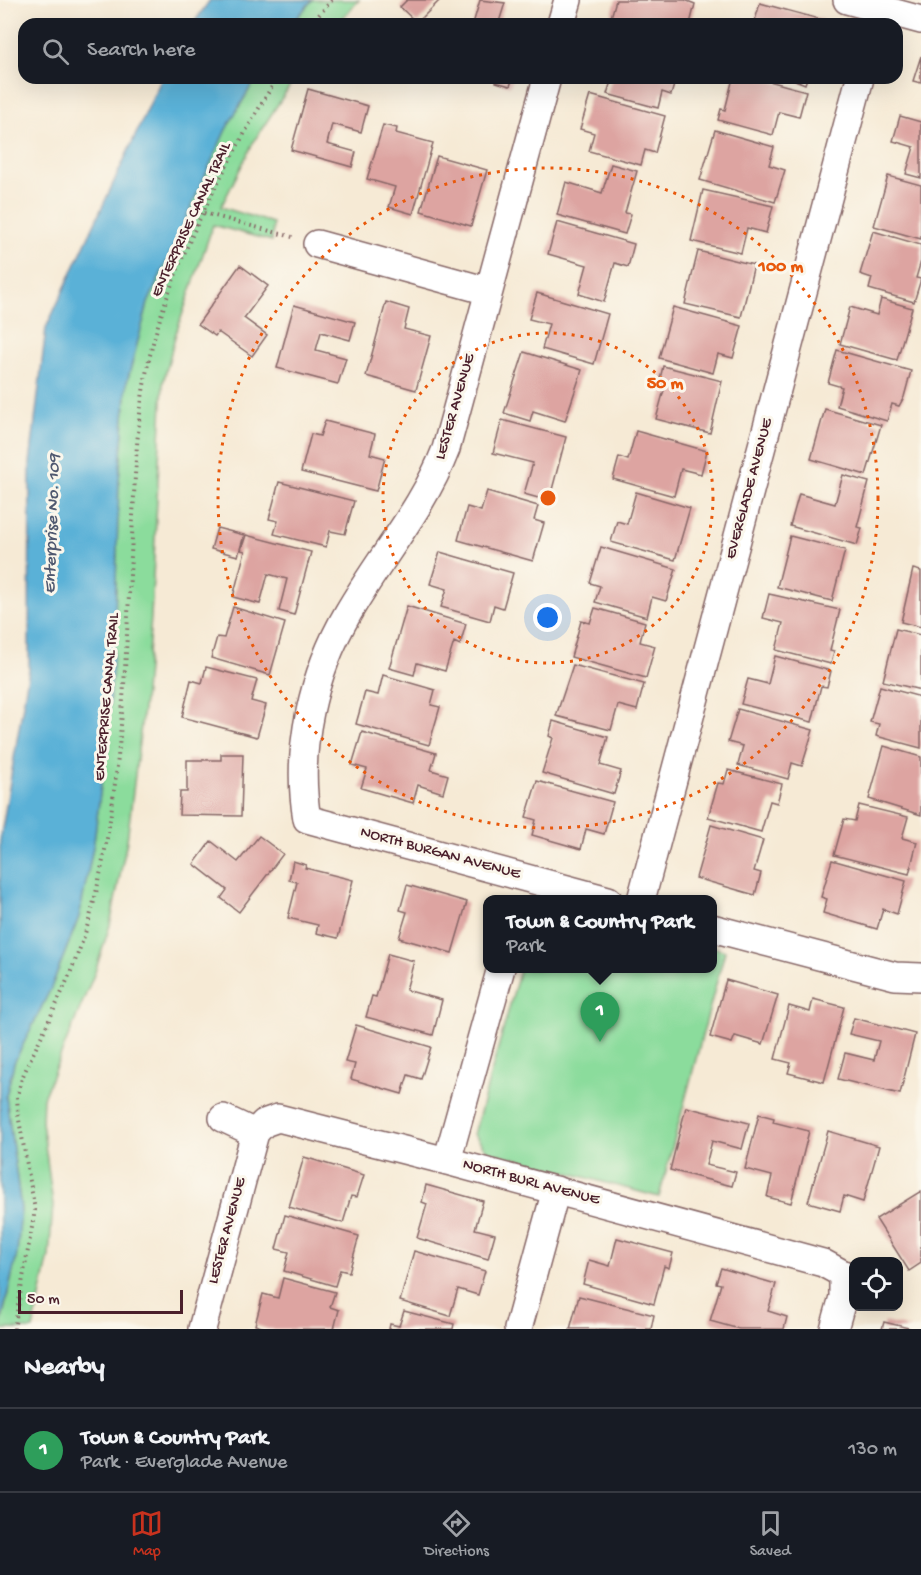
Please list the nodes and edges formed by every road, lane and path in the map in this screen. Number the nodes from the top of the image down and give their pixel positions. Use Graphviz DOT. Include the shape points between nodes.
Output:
graph roads {
  1 [pos="332,0"];
  2 [pos="568,0"];
  3 [pos="847,0"];
  4 [pos="880,8"];
  5 [pos="316,18"];
  6 [pos="563,18"];
  7 [pos="921,20"];
  8 [pos="273,84"];
  9 [pos="544,84"];
  10 [pos="858,84"];
  11 [pos="204,213"];
  12 [pos="317,244"];
  13 [pos="488,291"];
  14 [pos="307,819"];
  15 [pos="524,889"];
  16 [pos="570,895"];
  17 [pos="642,895"];
  18 [pos="717,928"];
  19 [pos="500,973"];
  20 [pos="921,977"];
  21 [pos="224,1118"];
  22 [pos="255,1133"];
  23 [pos="447,1161"];
  24 [pos="556,1190"];
  25 [pos="14,1329"];
  26 [pos="202,1329"];
  27 [pos="518,1329"];
  28 [pos="834,1329"];
  1 -- 5 [label="path"];
  2 -- 6 [label="street"];
  3 -- 4 [label="street"];
  4 -- 7 [label="street"];
  8 -- 11 [label="path, ENTERPRISE CANAL TRAIL"];
  9 -- 13 [label="street, LESTER AVENUE"];
  10 -- 17 [label="street, EVERGLADE AVENUE"];
  11 -- 12 [label="path"];
  11 -- 25 [label="path, ENTERPRISE CANAL TRAIL" via="166,297 139,416 120,730 106,841 91,914 75,962 17,1096 35,1210"];
  12 -- 13 [label="street"];
  13 -- 14 [label="street, LESTER AVENUE" via="435,479 349,611 318,680 307,728 303,781"];
  14 -- 15 [label="street, NORTH BURGAN AVENUE"];
  15 -- 16 [label="street, NORTH BURGAN AVENUE"];
  18 -- 20 [label="street" via="895,976"];
  19 -- 23 [label="street"];
  21 -- 22 [label="street"];
  22 -- 23 [label="street, NORTH BURL AVENUE" via="264,1123 278,1118"];
  22 -- 26 [label="street, LESTER AVENUE"];
  23 -- 24 [label="street, NORTH BURL AVENUE"];
  24 -- 27 [label="street"];
  24 -- 28 [label="street, NORTH BURL AVENUE" via="823,1263 843,1274 843,1297"];
}
